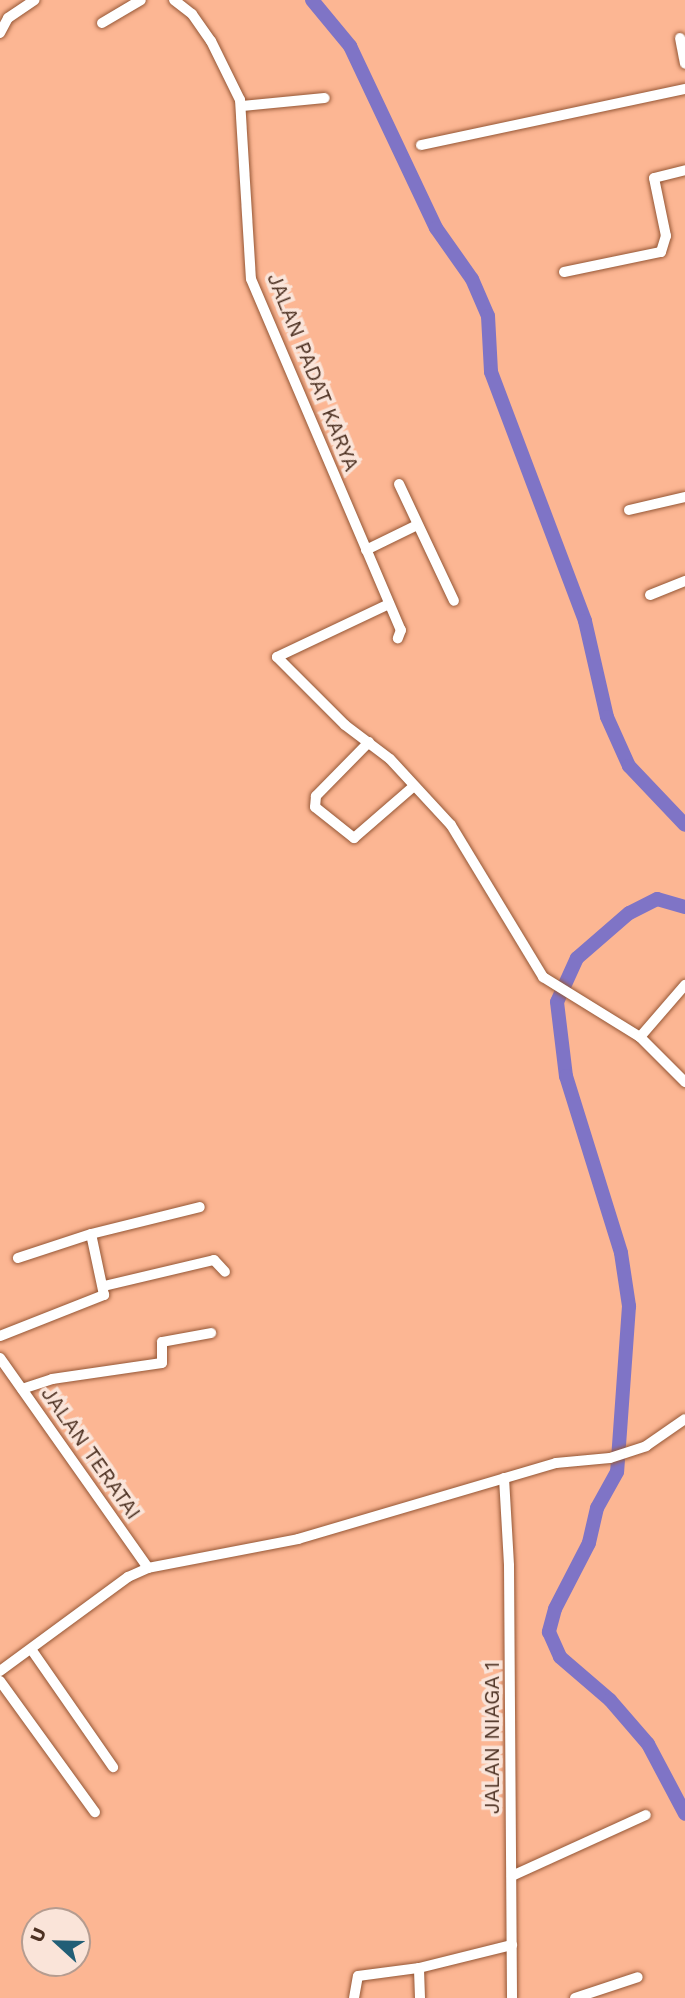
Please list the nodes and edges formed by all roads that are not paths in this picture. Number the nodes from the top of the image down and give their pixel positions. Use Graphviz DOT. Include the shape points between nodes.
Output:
graph roads {
  1 [pos="35,0"];
  2 [pos="141,0"];
  3 [pos="174,0"];
  4 [pos="102,23"];
  5 [pos="0,33"];
  6 [pos="680,38"];
  7 [pos="685,64"];
  8 [pos="685,89"];
  9 [pos="325,98"];
  10 [pos="242,106"];
  11 [pos="421,145"];
  12 [pos="685,170"];
  13 [pos="564,272"];
  14 [pos="399,484"];
  15 [pos="685,497"];
  16 [pos="629,510"];
  17 [pos="417,525"];
  18 [pos="366,550"];
  19 [pos="685,581"];
  20 [pos="650,595"];
  21 [pos="454,601"];
  22 [pos="389,604"];
  23 [pos="398,638"];
  24 [pos="369,742"];
  25 [pos="414,786"];
  26 [pos="685,985"];
  27 [pos="640,1037"];
  28 [pos="685,1082"];
  29 [pos="200,1207"];
  30 [pos="92,1234"];
  31 [pos="18,1258"];
  32 [pos="225,1272"];
  33 [pos="104,1286"];
  34 [pos="211,1333"];
  35 [pos="0,1336"];
  36 [pos="1,1361"];
  37 [pos="22,1389"];
  38 [pos="685,1419"];
  39 [pos="504,1478"];
  40 [pos="148,1568"];
  41 [pos="31,1649"];
  42 [pos="0,1671"];
  43 [pos="0,1681"];
  44 [pos="113,1768"];
  45 [pos="95,1812"];
  46 [pos="646,1815"];
  47 [pos="512,1876"];
  48 [pos="512,1945"];
  49 [pos="419,1968"];
  50 [pos="638,1977"];
  51 [pos="354,1998"];
  52 [pos="420,1998"];
  53 [pos="512,1998"];
  54 [pos="575,1998"];
  1 -- 5 [label="street" via="8,18"];
  2 -- 4 [label="street"];
  3 -- 10 [label="street, JALAN PADAT KARYA" via="211,41"];
  6 -- 7 [label="street"];
  8 -- 11 [label="street"];
  9 -- 10 [label="street"];
  10 -- 18 [label="street, JALAN PADAT KARYA" via="251,279"];
  12 -- 13 [label="street" via="654,178 666,236 661,252"];
  14 -- 17 [label="street"];
  15 -- 16 [label="street"];
  17 -- 18 [label="street"];
  17 -- 21 [label="street"];
  18 -- 22 [label="street, JALAN PADAT KARYA"];
  19 -- 20 [label="street"];
  22 -- 23 [label="street, JALAN PADAT KARYA" via="401,630"];
  22 -- 24 [label="street" via="277,657 315,698"];
  24 -- 25 [label="street"];
  24 -- 25 [label="street" via="316,796 315,807 354,838"];
  25 -- 27 [label="street" via="451,825 537,970 551,985"];
  26 -- 27 [label="street"];
  27 -- 28 [label="street"];
  29 -- 30 [label="street"];
  30 -- 31 [label="street"];
  30 -- 33 [label="street"];
  32 -- 33 [label="street" via="214,1260"];
  33 -- 35 [label="street" via="102,1298"];
  34 -- 37 [label="street" via="162,1342 162,1363 52,1378"];
  36 -- 37 [label="street, JALAN TERATAI"];
  37 -- 40 [label="street, JALAN TERATAI"];
  38 -- 39 [label="street" via="636,1450 610,1458 571,1460"];
  39 -- 40 [label="street" via="298,1539"];
  39 -- 47 [label="street, JALAN NIAGA 1"];
  40 -- 41 [label="street" via="128,1577"];
  41 -- 42 [label="street"];
  41 -- 44 [label="street"];
  43 -- 45 [label="street"];
  46 -- 47 [label="street"];
  47 -- 48 [label="street, JALAN NIAGA 1"];
  48 -- 49 [label="street"];
  48 -- 53 [label="street, JALAN NIAGA 1"];
  49 -- 51 [label="street" via="358,1976"];
  49 -- 52 [label="street"];
  50 -- 54 [label="street"];
}
